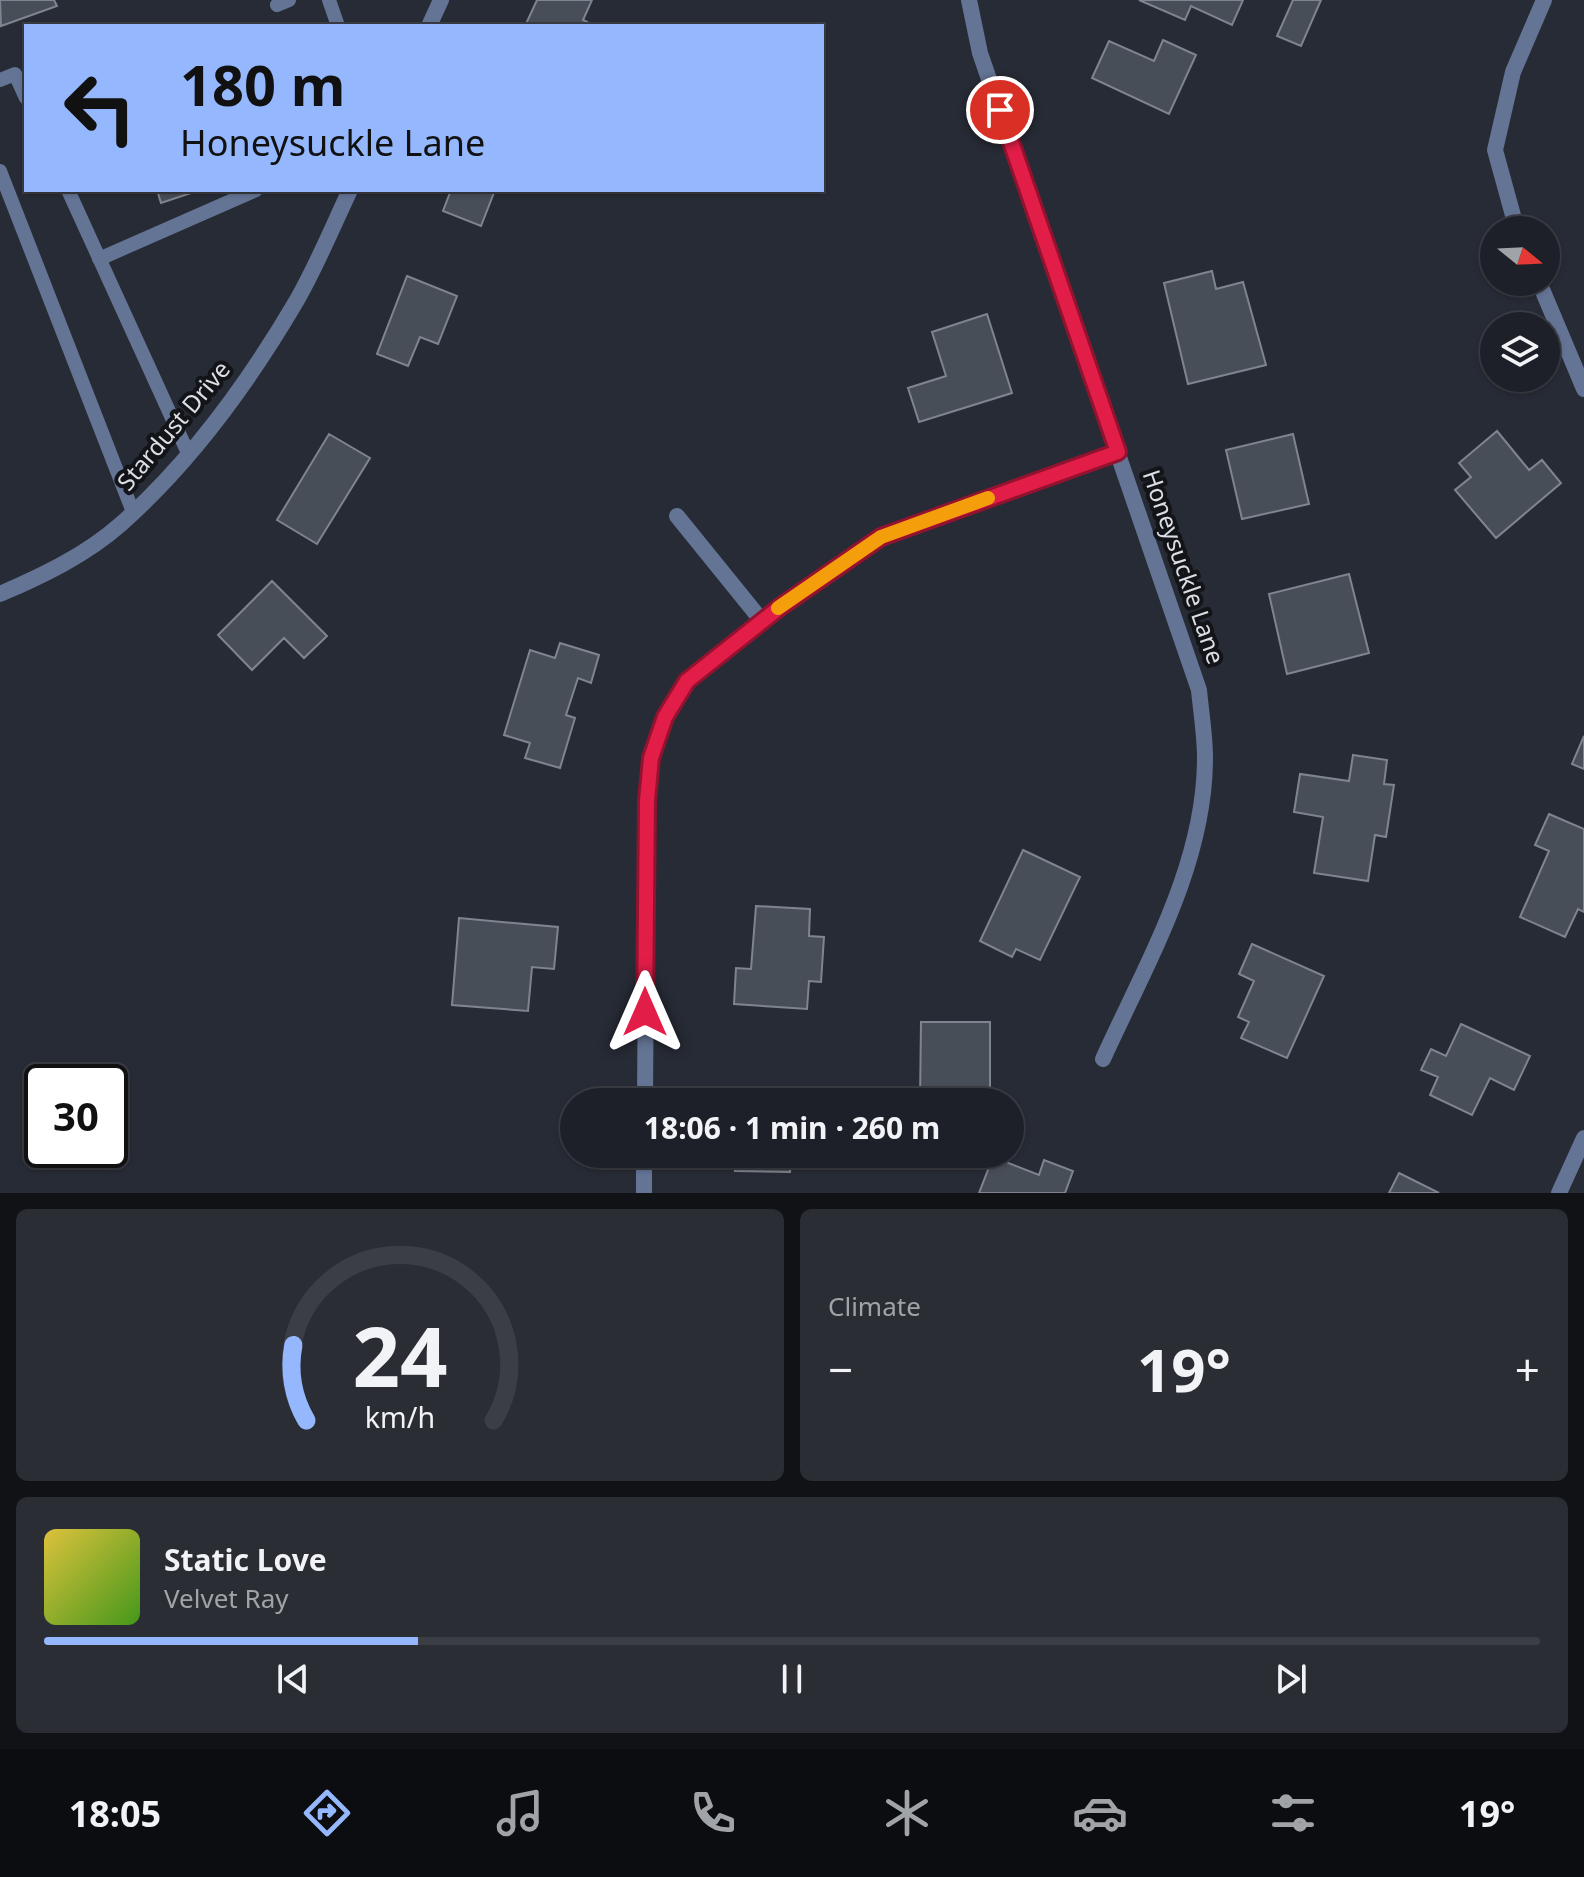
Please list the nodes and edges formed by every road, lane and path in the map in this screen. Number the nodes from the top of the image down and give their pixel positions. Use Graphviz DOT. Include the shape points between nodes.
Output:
graph roads {
  1 [pos="329,0"];
  2 [pos="969,0"];
  3 [pos="1544,0"];
  4 [pos="438,1"];
  5 [pos="337,24"];
  6 [pos="430,24"];
  7 [pos="0,80"];
  8 [pos="24,94"];
  9 [pos="0,171"];
  10 [pos="69,192"];
  11 [pos="251,192"];
  12 [pos="349,192"];
  13 [pos="1513,216"];
  14 [pos="99,259"];
  15 [pos="1545,296"];
  16 [pos="1584,389"];
  17 [pos="1118,452"];
  18 [pos="188,453"];
  19 [pos="133,512"];
  20 [pos="677,516"];
  21 [pos="0,594"];
  22 [pos="762,621"];
  23 [pos="1103,1059"];
  24 [pos="645,1088"];
  25 [pos="1584,1138"];
  26 [pos="644,1168"];
  27 [pos="644,1193"];
  28 [pos="1559,1193"];
  1 -- 5 [label="lane"];
  2 -- 17 [label="street, Honeysuckle Lane" via="980,53"];
  3 -- 13 [label="street" via="1513,72 1495,150"];
  4 -- 6 [label="street"];
  7 -- 8 [label="lane" via="15,74"];
  9 -- 19 [label="lane"];
  10 -- 14 [label="lane"];
  11 -- 14 [label="lane"];
  12 -- 18 [label="street, Stardust Drive" via="298,297 235,398"];
  14 -- 18 [label="lane"];
  15 -- 16 [label="street"];
  17 -- 22 [label="street" via="881,537"];
  17 -- 23 [label="street, Honeysuckle Lane" via="1199,690 1205,758 1200,814 1180,891"];
  18 -- 19 [label="street, Stardust Drive"];
  19 -- 21 [label="street, Stardust Drive" via="52,572"];
  20 -- 22 [label="street"];
  22 -- 24 [label="street" via="687,681 665,717 651,758"];
  25 -- 28 [label="street"];
  26 -- 27 [label="street"];
}
